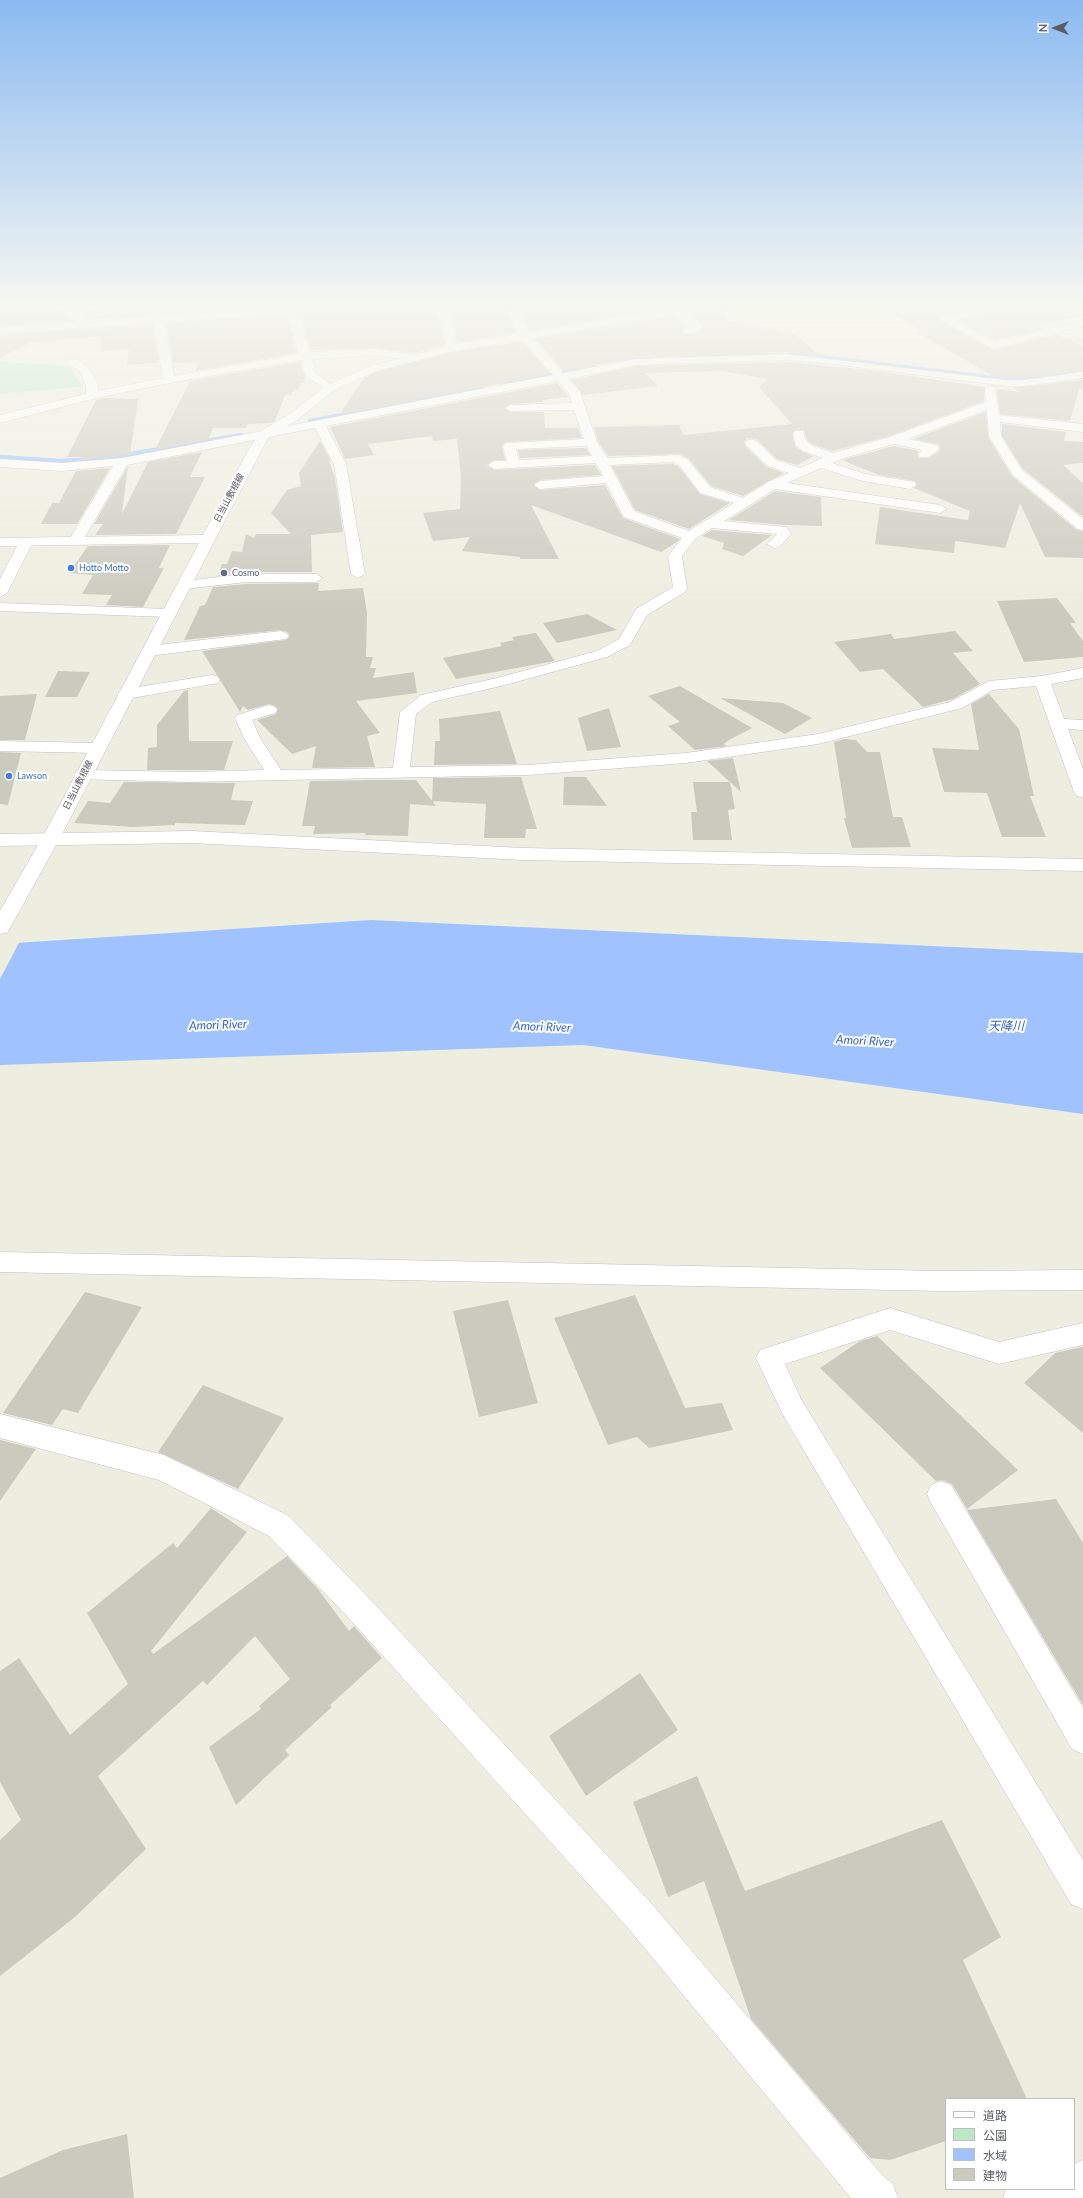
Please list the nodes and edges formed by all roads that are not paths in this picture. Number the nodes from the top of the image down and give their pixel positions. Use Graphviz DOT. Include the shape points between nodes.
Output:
graph roads {
  1 [pos="54,406"];
  2 [pos="308,406"];
  3 [pos="413,406"];
  4 [pos="578,406"];
  5 [pos="988,406"];
  6 [pos="992,406"];
  7 [pos="511,408"];
  8 [pos="995,418"];
  9 [pos="0,419"];
  10 [pos="319,424"];
  11 [pos="1065,426"];
  12 [pos="1083,428"];
  13 [pos="265,434"];
  14 [pos="799,434"];
  15 [pos="1072,439"];
  16 [pos="894,440"];
  17 [pos="591,442"];
  18 [pos="751,443"];
  19 [pos="924,454"];
  20 [pos="834,458"];
  21 [pos="602,461"];
  22 [pos="122,462"];
  23 [pos="0,463"];
  24 [pos="514,464"];
  25 [pos="821,464"];
  26 [pos="494,465"];
  27 [pos="801,473"];
  28 [pos="611,479"];
  29 [pos="540,485"];
  30 [pos="773,485"];
  31 [pos="910,485"];
  32 [pos="744,502"];
  33 [pos="940,509"];
  34 [pos="711,524"];
  35 [pos="1083,526"];
  36 [pos="690,536"];
  37 [pos="208,539"];
  38 [pos="76,540"];
  39 [pos="0,542"];
  40 [pos="26,542"];
  41 [pos="774,544"];
  42 [pos="358,574"];
  43 [pos="316,578"];
  44 [pos="184,585"];
  45 [pos="0,593"];
  46 [pos="0,607"];
  47 [pos="169,613"];
  48 [pos="281,636"];
  49 [pos="149,651"];
  50 [pos="1083,673"];
  51 [pos="212,680"];
  52 [pos="1042,681"];
  53 [pos="126,694"];
  54 [pos="269,710"];
  55 [pos="1057,724"];
  56 [pos="1083,725"];
  57 [pos="0,746"];
  58 [pos="97,748"];
  59 [pos="401,773"];
  60 [pos="276,775"];
  61 [pos="83,776"];
  62 [pos="1083,792"];
  63 [pos="0,840"];
  64 [pos="46,846"];
  65 [pos="1083,865"];
  66 [pos="0,928"];
  67 [pos="0,1262"];
  68 [pos="1083,1280"];
  69 [pos="1083,1334"];
  70 [pos="0,1426"];
  71 [pos="941,1494"];
  72 [pos="1083,1738"];
  73 [pos="1083,1892"];
  74 [pos="1050,2190"];
  75 [pos="879,2198"];
  76 [pos="1022,2198"];
  1 -- 9 [label="street"];
  2 -- 13 [label="street, 日当山敷根線"];
  3 -- 10 [label="street"];
  4 -- 7 [label="street"];
  4 -- 17 [label="street"];
  5 -- 16 [label="street"];
  6 -- 8 [label="street"];
  8 -- 11 [label="street"];
  8 -- 35 [label="street" via="995,436 1017,472"];
  10 -- 13 [label="street"];
  10 -- 42 [label="street" via="340,464"];
  11 -- 12 [label="street"];
  11 -- 15 [label="street"];
  13 -- 22 [label="street"];
  13 -- 37 [label="street, 日当山敷根線"];
  14 -- 20 [label="street" via="800,442 807,448"];
  16 -- 19 [label="street" via="933,448"];
  16 -- 20 [label="street"];
  17 -- 21 [label="street"];
  17 -- 24 [label="street" via="509,446"];
  18 -- 27 [label="street" via="772,463"];
  20 -- 25 [label="street"];
  21 -- 24 [label="street"];
  21 -- 28 [label="street"];
  21 -- 32 [label="street" via="675,458 684,463 705,490"];
  22 -- 23 [label="street" via="62,467"];
  22 -- 38 [label="street"];
  24 -- 26 [label="street"];
  25 -- 27 [label="street"];
  25 -- 31 [label="street" via="863,477"];
  27 -- 30 [label="street"];
  28 -- 29 [label="street"];
  28 -- 36 [label="street" via="629,514"];
  30 -- 32 [label="street"];
  30 -- 33 [label="street"];
  32 -- 34 [label="street"];
  34 -- 36 [label="street"];
  34 -- 41 [label="street" via="781,530 784,534"];
  36 -- 59 [label="street" via="675,556 680,589 641,612 625,642 602,654 428,698 408,712"];
  37 -- 38 [label="street"];
  37 -- 44 [label="street, 日当山敷根線"];
  38 -- 40 [label="street"];
  39 -- 40 [label="street"];
  40 -- 45 [label="street"];
  43 -- 44 [label="street" via="247,578"];
  44 -- 47 [label="street, 日当山敷根線"];
  46 -- 47 [label="street"];
  47 -- 49 [label="street, 日当山敷根線"];
  48 -- 49 [label="street"];
  49 -- 53 [label="street, 日当山敷根線"];
  50 -- 52 [label="street"];
  51 -- 53 [label="street"];
  52 -- 55 [label="street"];
  52 -- 59 [label="street" via="990,686 956,705 825,737 716,754 528,770"];
  53 -- 58 [label="street, 日当山敷根線"];
  54 -- 60 [label="street" via="243,718 252,738"];
  55 -- 56 [label="street"];
  55 -- 62 [label="street"];
  57 -- 58 [label="street"];
  58 -- 61 [label="street, 日当山敷根線"];
  59 -- 60 [label="street"];
  60 -- 61 [label="street"];
  61 -- 64 [label="street, 日当山敷根線"];
  63 -- 64 [label="street"];
  64 -- 65 [label="street" via="192,837 523,854"];
  64 -- 66 [label="street, 日当山敷根線"];
  67 -- 68 [label="street" via="940,1281"];
  69 -- 73 [label="street" via="999,1353 890,1318 769,1358 792,1407"];
  70 -- 75 [label="street" via="164,1468 279,1526 357,1606 640,1916 863,2183"];
  71 -- 72 [label="street"];
  74 -- 76 [label="street"];
}
